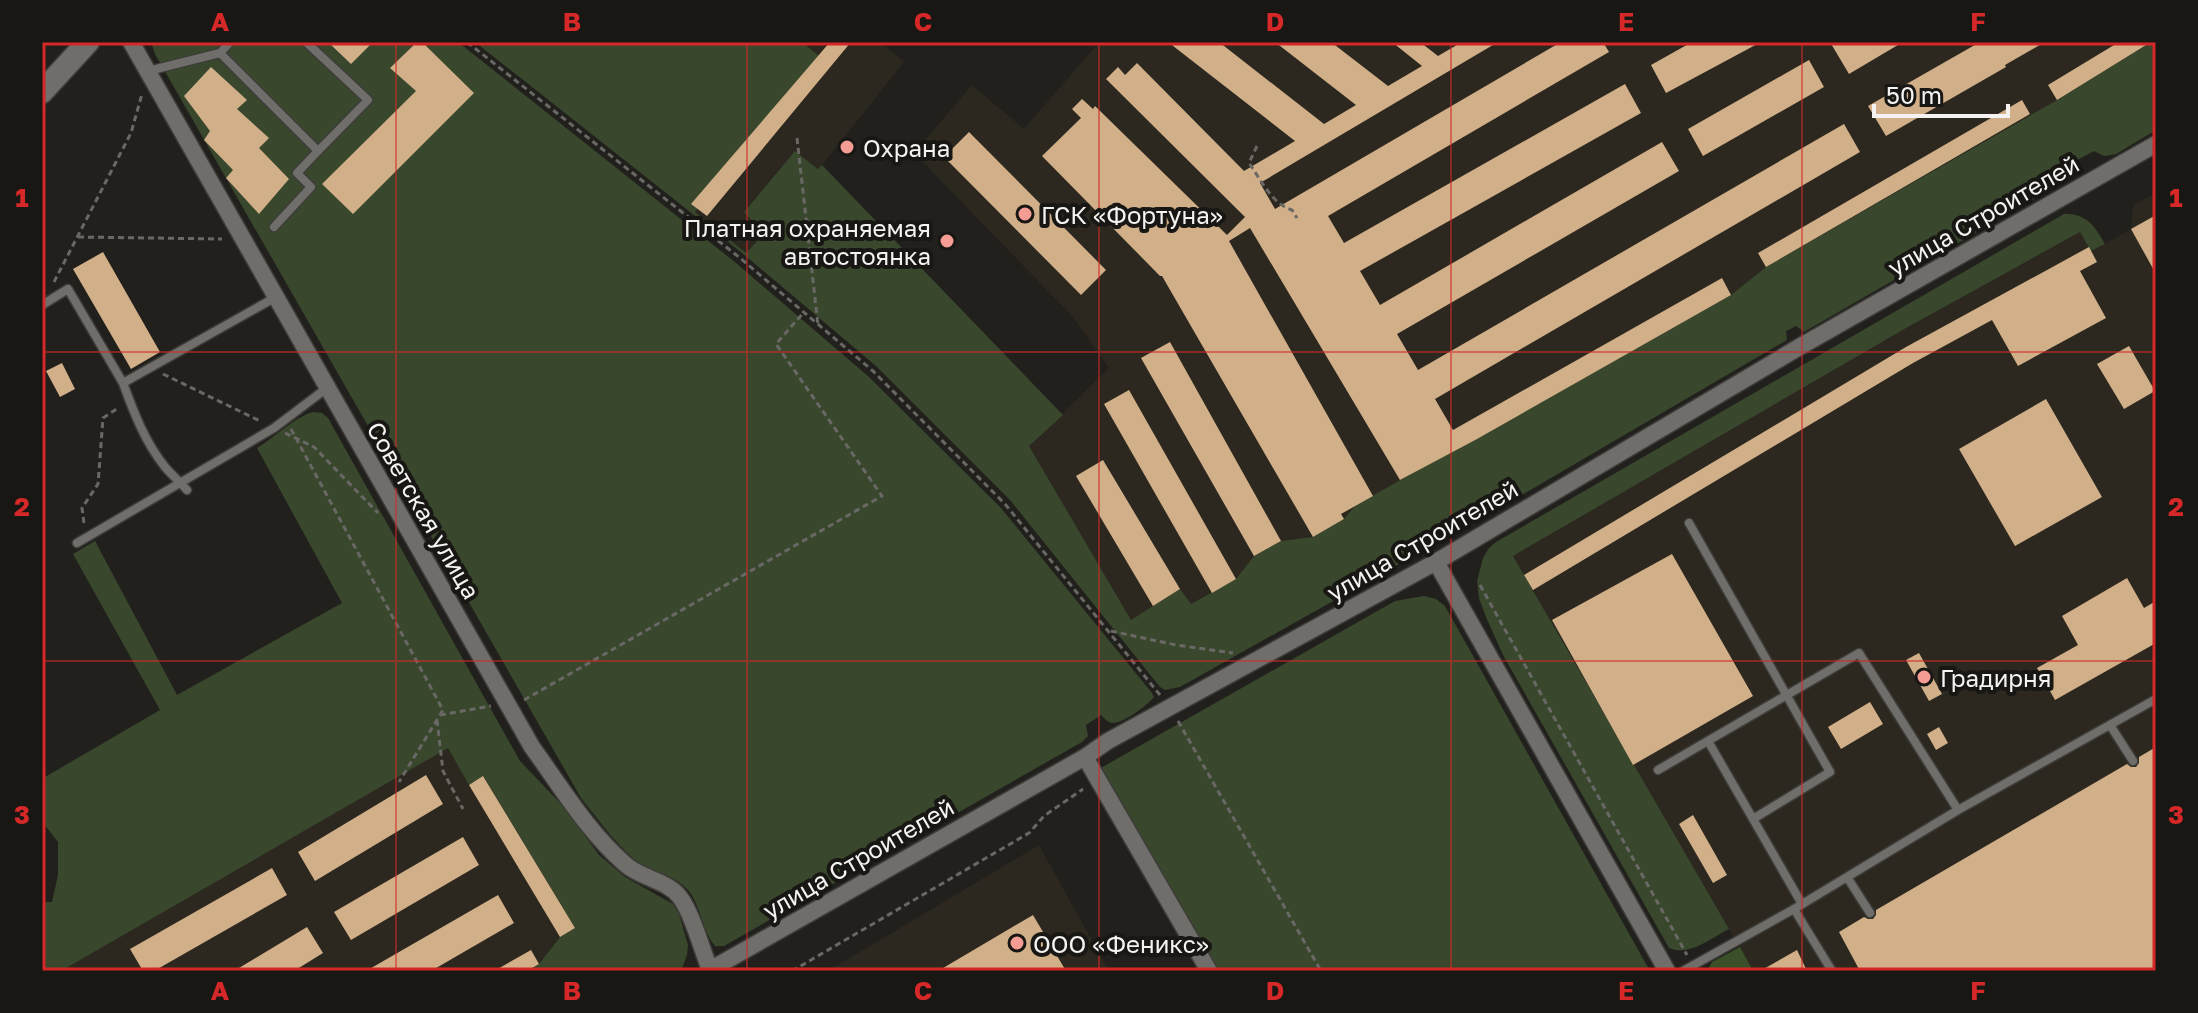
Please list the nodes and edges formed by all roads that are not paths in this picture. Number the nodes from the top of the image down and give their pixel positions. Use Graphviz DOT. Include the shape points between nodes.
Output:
graph roads {
  1 [pos="88,42"];
  2 [pos="131,42"];
  3 [pos="230,42"];
  4 [pos="306,42"];
  5 [pos="220,53"];
  6 [pos="148,71"];
  7 [pos="42,92"];
  8 [pos="2156,144"];
  9 [pos="318,151"];
  10 [pos="274,227"];
  11 [pos="277,297"];
  12 [pos="42,305"];
  13 [pos="123,383"];
  14 [pos="327,388"];
  15 [pos="184,486"];
  16 [pos="1689,523"];
  17 [pos="81,541"];
  18 [pos="1436,562"];
  19 [pos="1786,695"];
  20 [pos="2156,699"];
  21 [pos="2110,725"];
  22 [pos="1708,741"];
  23 [pos="1085,757"];
  24 [pos="2133,761"];
  25 [pos="1658,770"];
  26 [pos="1958,810"];
  27 [pos="1753,819"];
  28 [pos="1847,877"];
  29 [pos="1798,906"];
  30 [pos="1870,913"];
  31 [pos="709,970"];
  32 [pos="1209,971"];
  33 [pos="1667,971"];
  34 [pos="1683,971"];
  35 [pos="1832,971"];
  1 -- 7 [label="street"];
  2 -- 6 [label="street, Советская улица"];
  3 -- 5 [label="lane"];
  4 -- 9 [label="lane" via="368,100"];
  5 -- 6 [label="lane"];
  5 -- 9 [label="lane"];
  6 -- 11 [label="street, Советская улица"];
  8 -- 18 [label="street, улица Строителей"];
  9 -- 10 [label="lane" via="297,173 311,187"];
  11 -- 13 [label="lane"];
  11 -- 14 [label="street, Советская улица"];
  12 -- 13 [label="lane" via="68,289"];
  13 -- 15 [label="lane" via="152,449"];
  14 -- 15 [label="lane"];
  14 -- 31 [label="street, Советская улица" via="532,747 606,846 630,869 679,896"];
  15 -- 17 [label="lane"];
  16 -- 19 [label="lane"];
  18 -- 23 [label="street, улица Строителей"];
  18 -- 33 [label="street"];
  19 -- 22 [label="lane"];
  19 -- 26 [label="lane" via="1859,653"];
  19 -- 27 [label="lane" via="1830,772"];
  20 -- 21 [label="lane"];
  21 -- 24 [label="lane"];
  21 -- 26 [label="lane"];
  22 -- 25 [label="lane"];
  22 -- 27 [label="lane"];
  23 -- 31 [label="street, улица Строителей"];
  23 -- 32 [label="street"];
  26 -- 28 [label="lane"];
  27 -- 29 [label="lane"];
  28 -- 29 [label="lane"];
  28 -- 30 [label="lane"];
  29 -- 34 [label="lane"];
  29 -- 35 [label="lane"];
}
